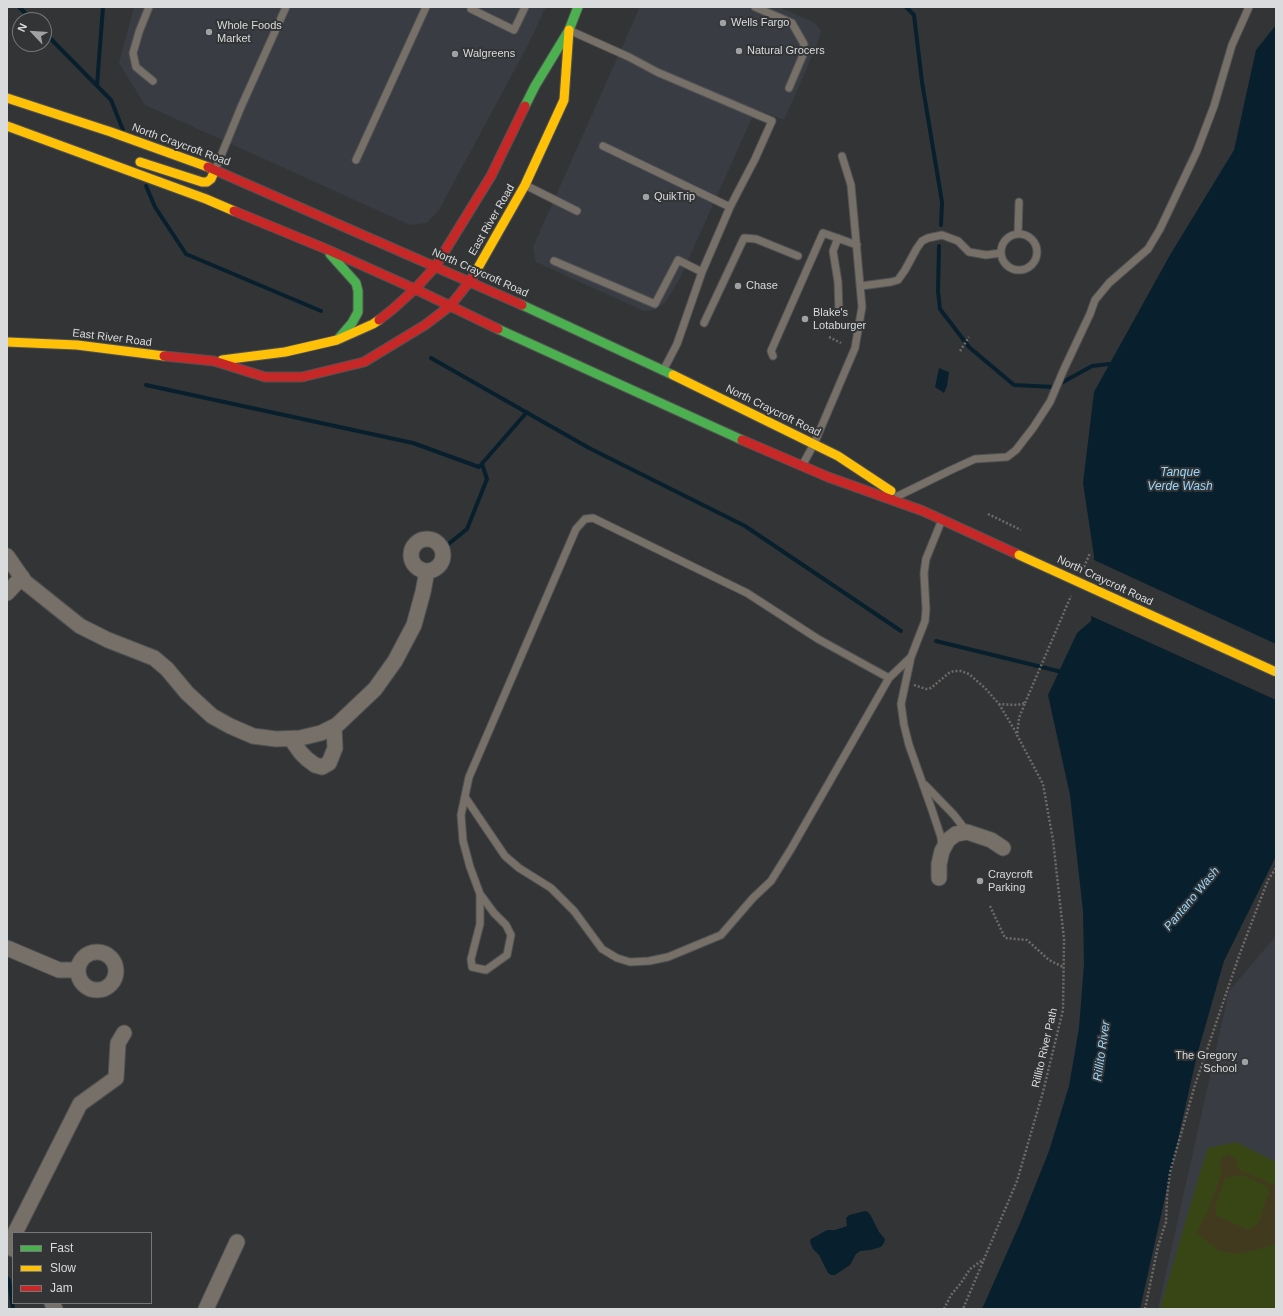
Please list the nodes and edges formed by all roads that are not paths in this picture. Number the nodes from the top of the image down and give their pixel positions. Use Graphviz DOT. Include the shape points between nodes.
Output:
graph roads {
  1 [pos="149,7"];
  2 [pos="286,7"];
  3 [pos="426,7"];
  4 [pos="525,7"];
  5 [pos="578,7"];
  6 [pos="755,7"];
  7 [pos="1249,7"];
  8 [pos="471,10"];
  9 [pos="569,30"];
  10 [pos="153,81"];
  11 [pos="789,88"];
  12 [pos="7,98"];
  13 [pos="57,115"];
  14 [pos="36,117"];
  15 [pos="7,126"];
  16 [pos="603,146"];
  17 [pos="114,155"];
  18 [pos="90,156"];
  19 [pos="842,156"];
  20 [pos="134,160"];
  21 [pos="356,160"];
  22 [pos="215,170"];
  23 [pos="525,185"];
  24 [pos="1019,202"];
  25 [pos="730,207"];
  26 [pos="577,211"];
  27 [pos="1018,234"];
  28 [pos="838,238"];
  29 [pos="857,245"];
  30 [pos="326,249"];
  31 [pos="1001,253"];
  32 [pos="798,256"];
  33 [pos="554,261"];
  34 [pos="435,267"];
  35 [pos="702,272"];
  36 [pos="470,281"];
  37 [pos="861,286"];
  38 [pos="415,289"];
  39 [pos="450,306"];
  40 [pos="839,313"];
  41 [pos="704,323"];
  42 [pos="337,340"];
  43 [pos="7,342"];
  44 [pos="773,356"];
  45 [pos="214,361"];
  46 [pos="664,371"];
  47 [pos="814,444"];
  48 [pos="801,466"];
  49 [pos="898,496"];
  50 [pos="923,512"];
  51 [pos="942,520"];
  52 [pos="7,556"];
  53 [pos="426,571"];
  54 [pos="22,577"];
  55 [pos="7,593"];
  56 [pos="911,657"];
  57 [pos="1276,672"];
  58 [pos="889,678"];
  59 [pos="334,727"];
  60 [pos="290,739"];
  61 [pos="923,784"];
  62 [pos="465,797"];
  63 [pos="967,832"];
  64 [pos="1003,848"];
  65 [pos="942,851"];
  66 [pos="939,878"];
  67 [pos="480,894"];
  68 [pos="7,948"];
  69 [pos="78,970"];
  70 [pos="124,1033"];
  71 [pos="16,1232"];
  72 [pos="237,1242"];
  73 [pos="206,1309"];
  1 -- 10 [label="lane" via="133,53 136,67"];
  2 -- 22 [label="lane"];
  3 -- 21 [label="lane"];
  4 -- 8 [label="lane" via="514,30"];
  5 -- 9 [label="main road, East River Road"];
  6 -- 11 [label="lane" via="792,23 804,44 803,55"];
  7 -- 49 [label="lane" via="1232,45 1214,106 1197,151 1160,229 1148,249 1109,283 1095,300 1050,402 1033,428 1016,450 1007,457 975,460"];
  9 -- 23 [label="main road, East River Road" via="564,100"];
  9 -- 25 [label="lane" via="657,72 772,121"];
  9 -- 34 [label="main road, East River Road" via="535,86 491,176"];
  12 -- 13 [label="main road, North Craycroft Road"];
  13 -- 14 [label="main road"];
  13 -- 22 [label="main road, North Craycroft Road" via="112,132"];
  15 -- 18 [label="main road, North Craycroft Road"];
  16 -- 25 [label="lane"];
  17 -- 18 [label="main road"];
  18 -- 30 [label="main road, North Craycroft Road" via="206,199"];
  19 -- 29 [label="lane" via="851,185"];
  20 -- 22 [label="main road" via="202,182 211,180"];
  22 -- 34 [label="main road, North Craycroft Road"];
  23 -- 26 [label="lane"];
  23 -- 36 [label="main road, East River Road"];
  24 -- 27 [label="lane"];
  25 -- 35 [label="lane"];
  27 -- 31 [label="lane" via="1004,242"];
  27 -- 31 [label="lane" via="1029,237 1036,246 1038,252 1033,264 1023,270 1010,268 1002,259"];
  28 -- 29 [label="lane"];
  28 -- 40 [label="lane" via="833,251"];
  28 -- 44 [label="lane" via="822,233 771,350"];
  29 -- 37 [label="lane"];
  30 -- 38 [label="main road, North Craycroft Road"];
  30 -- 42 [label="main road" via="356,283 358,291 358,312"];
  31 -- 37 [label="lane" via="986,255 969,252 958,241 942,235 928,238 917,248 898,280"];
  32 -- 41 [label="lane" via="756,238 744,238"];
  33 -- 35 [label="lane" via="655,304 678,260"];
  34 -- 36 [label="main road, North Craycroft Road"];
  34 -- 38 [label="main road, East River Road"];
  35 -- 46 [label="lane" via="677,344"];
  36 -- 39 [label="main road, East River Road"];
  36 -- 46 [label="main road, North Craycroft Road"];
  37 -- 47 [label="lane" via="862,307 855,348"];
  38 -- 39 [label="main road, North Craycroft Road"];
  38 -- 42 [label="main road, East River Road" via="373,324"];
  39 -- 45 [label="main road, East River Road" via="425,325 364,362 302,377 265,377"];
  39 -- 48 [label="main road, North Craycroft Road"];
  42 -- 45 [label="main road, East River Road" via="285,352"];
  43 -- 45 [label="main road, East River Road" via="77,345"];
  46 -- 47 [label="main road, North Craycroft Road"];
  47 -- 48 [label="lane"];
  47 -- 49 [label="main road, North Craycroft Road" via="838,456"];
  48 -- 50 [label="main road, North Craycroft Road"];
  49 -- 50 [label="main road, North Craycroft Road"];
  50 -- 51 [label="main road, North Craycroft Road"];
  51 -- 56 [label="lane" via="926,559 925,621"];
  51 -- 57 [label="main road, North Craycroft Road, bridge"];
  52 -- 54 [label="street"];
  53 -- 59 [label="street" via="414,625 395,661 375,689"];
  54 -- 55 [label="street"];
  54 -- 60 [label="street" via="80,626 154,658 167,669 186,693 212,716 253,736"];
  56 -- 58 [label="lane"];
  56 -- 61 [label="lane" via="901,704 909,745"];
  58 -- 62 [label="lane" via="771,881 721,935 668,957 630,962 602,949 574,911 551,888 505,856"];
  58 -- 62 [label="lane" via="818,639 747,593 594,518 585,520 576,528 469,777"];
  59 -- 60 [label="street" via="321,733"];
  59 -- 60 [label="street" via="335,748 329,763 322,767 301,754"];
  61 -- 63 [label="lane"];
  61 -- 65 [label="lane"];
  62 -- 67 [label="lane" via="461,815 463,841"];
  63 -- 64 [label="street" via="991,840"];
  63 -- 65 [label="street" via="956,834 948,840"];
  65 -- 66 [label="street"];
  67 -- 67 [label="lane" via="511,934 507,956 486,970 472,967 471,959 480,924"];
  68 -- 69 [label="street" via="59,970"];
  70 -- 71 [label="street" via="118,1043 116,1078 80,1104"];
  72 -- 73 [label="street"];
}
